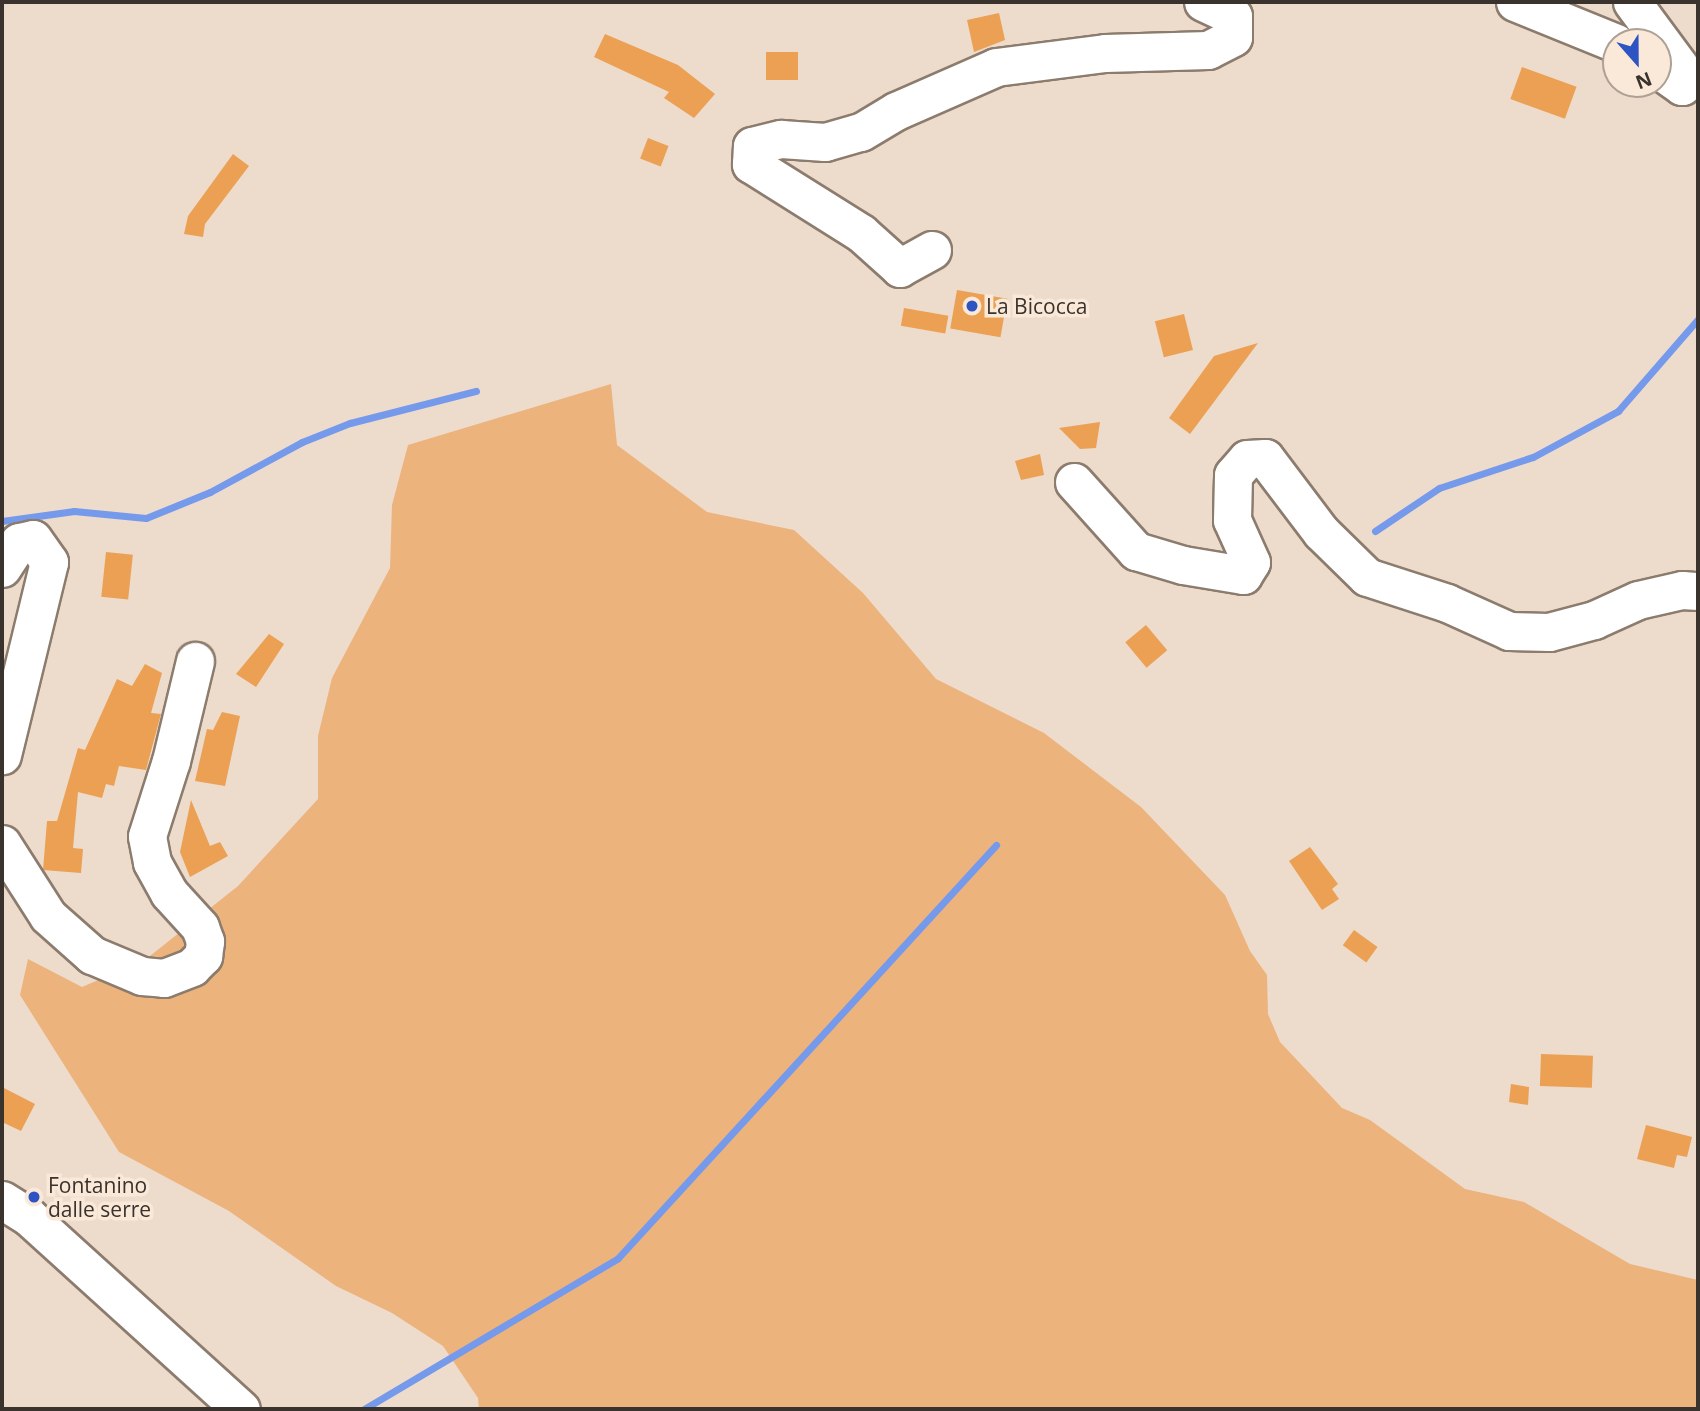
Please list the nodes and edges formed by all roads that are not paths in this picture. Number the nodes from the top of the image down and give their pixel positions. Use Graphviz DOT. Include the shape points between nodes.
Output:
graph roads {
  1 [pos="1203,2"];
  2 [pos="1515,2"];
  3 [pos="1632,2"];
  4 [pos="1651,28"];
  5 [pos="1602,37"];
  6 [pos="1672,56"];
  7 [pos="1672,79"];
  8 [pos="932,250"];
  9 [pos="1074,482"];
  10 [pos="2,568"];
  11 [pos="1698,591"];
  12 [pos="195,661"];
  13 [pos="2,755"];
  14 [pos="2,844"];
  15 [pos="15,1208"];
  16 [pos="241,1409"];
  1 -- 8 [label="street" via="1233,16 1233,37 1208,50 1105,53 996,67 896,111 861,132 825,142 781,139 752,146 751,164 861,233 900,268"];
  2 -- 5 [label="street"];
  3 -- 4 [label="street"];
  6 -- 7 [label="street" via="1689,79 1682,86"];
  9 -- 11 [label="street" via="1136,551 1243,575 1251,562 1231,520 1233,474 1247,459 1265,458 1321,532 1367,577 1447,603 1508,631 1549,632 1594,620 1638,600"];
  10 -- 13 [label="street" via="19,541 33,538 50,562"];
  12 -- 14 [label="street" via="147,836 152,862 169,893 200,927 205,941 203,956 192,967 164,978 142,976 92,955 48,916"];
  15 -- 16 [label="street"];
}
